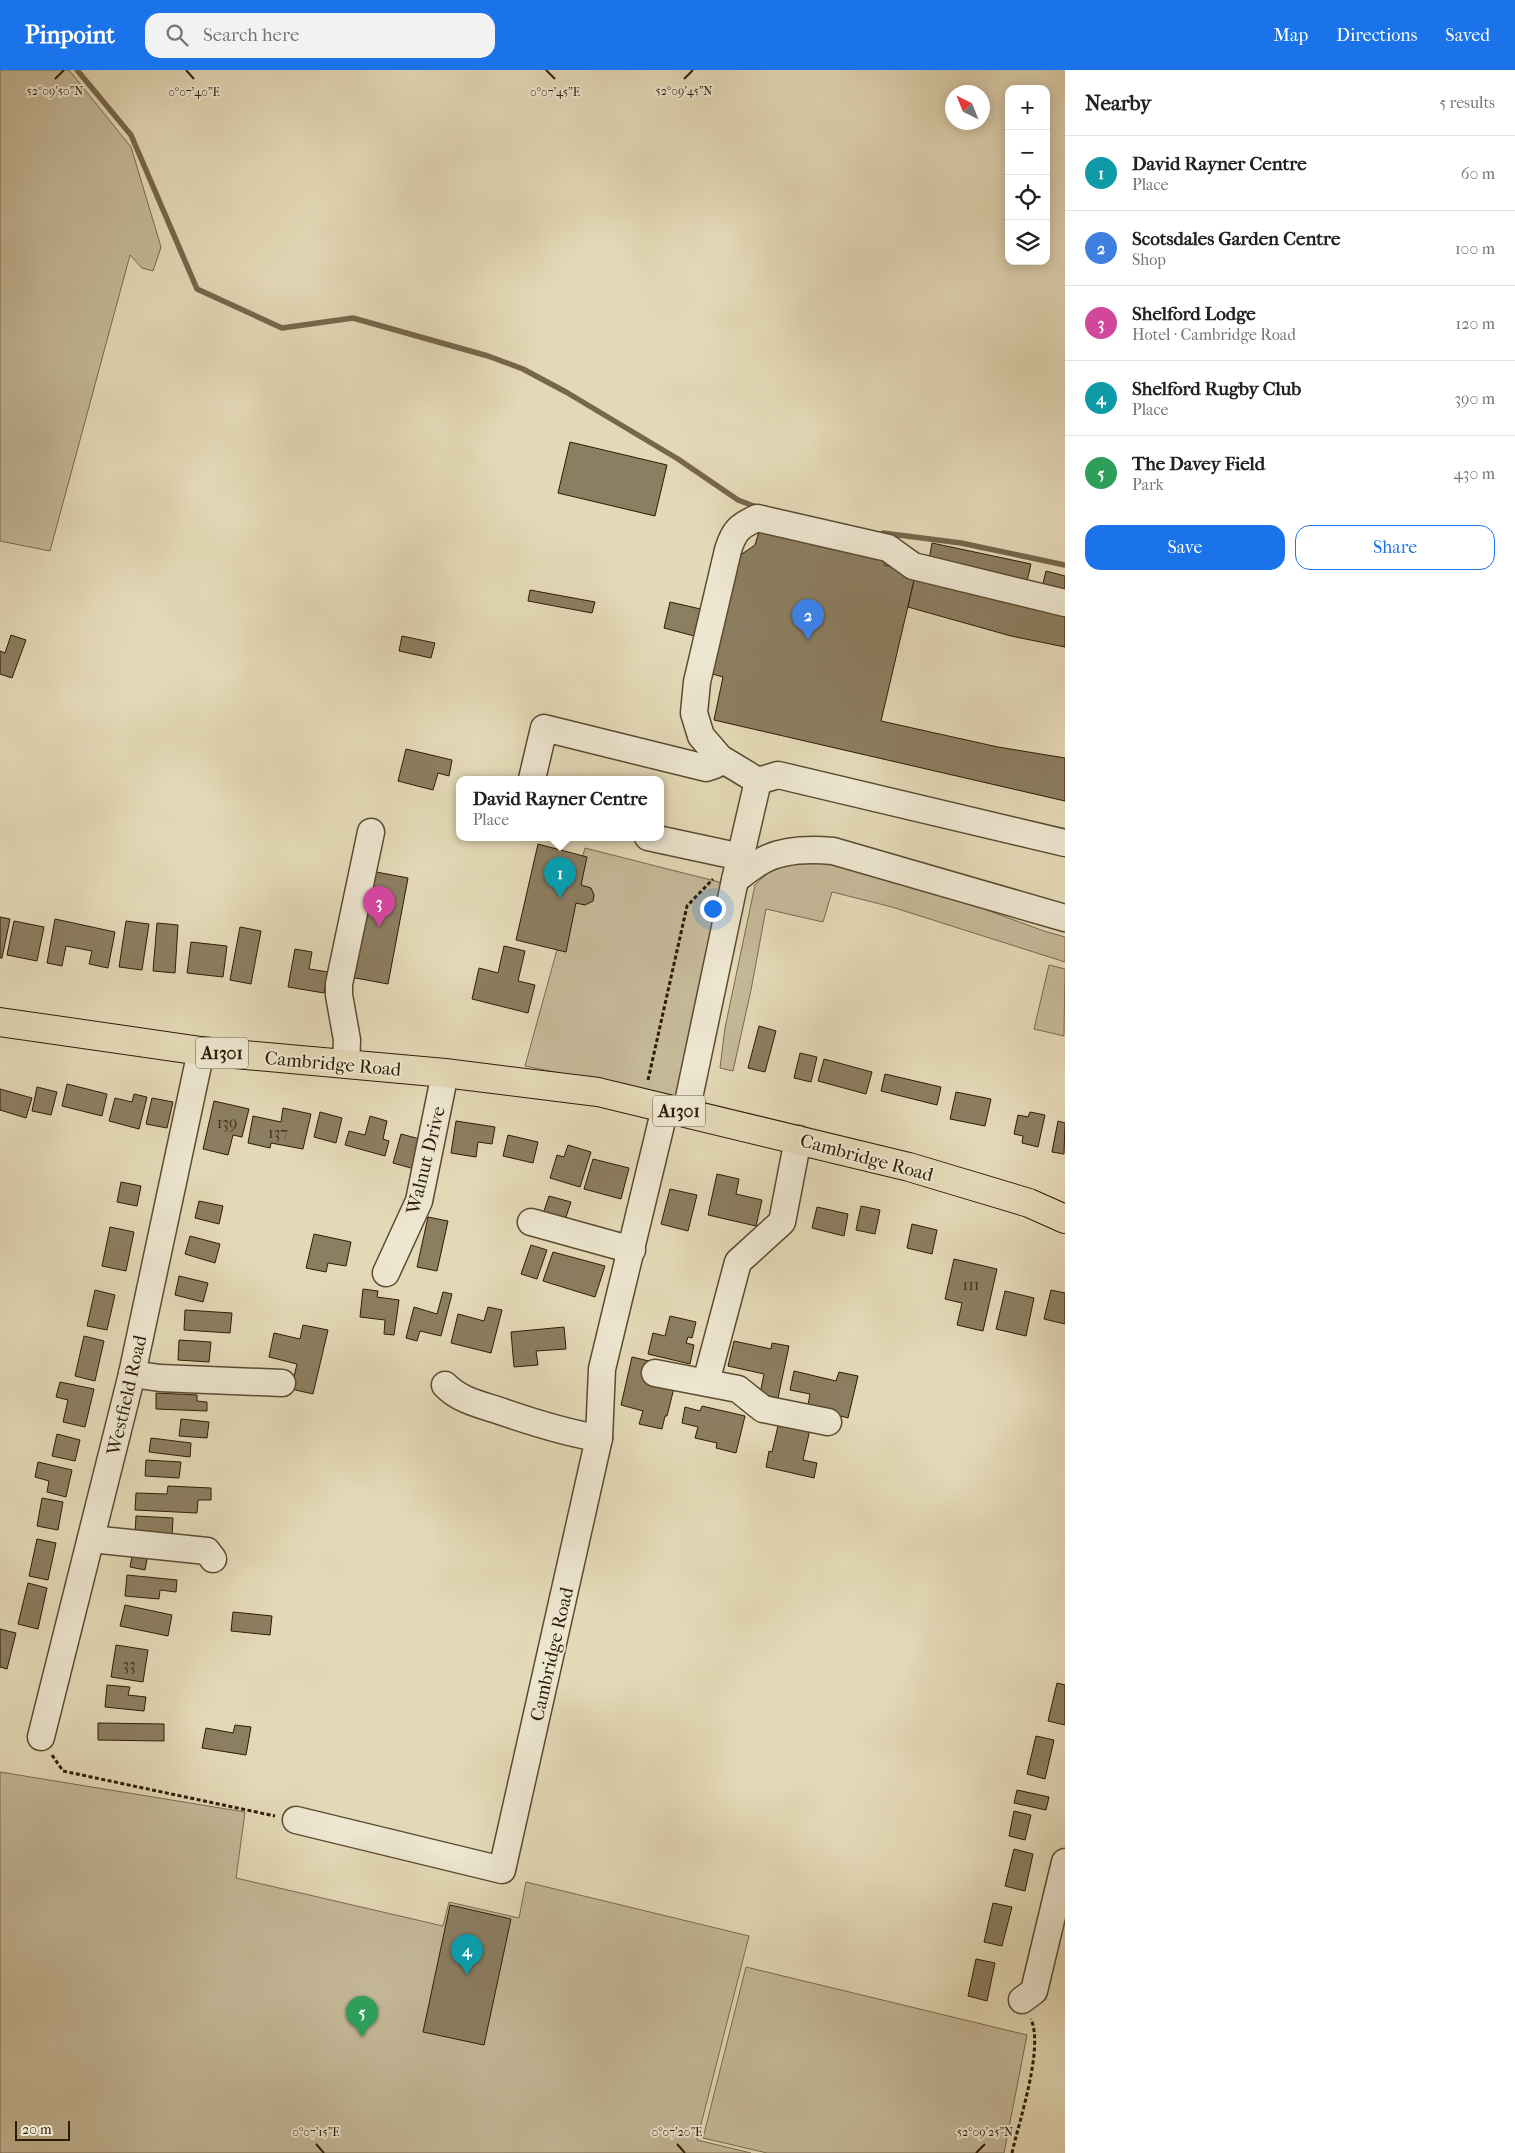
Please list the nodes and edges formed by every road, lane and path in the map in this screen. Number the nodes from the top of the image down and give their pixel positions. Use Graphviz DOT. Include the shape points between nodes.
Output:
graph roads {
  1 [pos="1065,603"];
  2 [pos="720,758"];
  3 [pos="533,776"];
  4 [pos="758,781"];
  5 [pos="371,832"];
  6 [pos="661,841"];
  7 [pos="1065,843"];
  8 [pos="733,863"];
  9 [pos="1065,918"];
  10 [pos="0,1022"];
  11 [pos="201,1051"];
  12 [pos="346,1064"];
  13 [pos="445,1073"];
  14 [pos="665,1108"];
  15 [pos="798,1140"];
  16 [pos="1065,1219"];
  17 [pos="531,1222"];
  18 [pos="632,1250"];
  19 [pos="386,1273"];
  20 [pos="656,1373"];
  21 [pos="132,1374"];
  22 [pos="706,1382"];
  23 [pos="282,1383"];
  24 [pos="445,1385"];
  25 [pos="828,1422"];
  26 [pos="599,1438"];
  27 [pos="91,1539"];
  28 [pos="213,1559"];
  29 [pos="41,1737"];
  30 [pos="296,1820"];
  31 [pos="1065,1862"];
  32 [pos="1022,2000"];
  33 [pos="1012,2153"];
  1 -- 2 [label="street" via="913,566 888,548 757,518 740,525 732,537 697,682 694,713 701,736"];
  2 -- 3 [label="street" via="715,765 706,768 544,728"];
  2 -- 4 [label="street"];
  4 -- 7 [label="street" via="778,775"];
  4 -- 8 [label="street"];
  5 -- 12 [label="street" via="339,984 347,1040"];
  6 -- 8 [label="street"];
  8 -- 9 [label="street" via="808,849 833,851"];
  8 -- 14 [label="street"];
  8 -- 14 [label="path" via="718,873 687,906"];
  10 -- 11 [label="main road, Cambridge Road / A1301"];
  11 -- 12 [label="main road, Cambridge Road / A1301"];
  11 -- 21 [label="street, Westfield Road"];
  12 -- 13 [label="main road, Cambridge Road / A1301"];
  13 -- 14 [label="main road, Cambridge Road / A1301" via="598,1092"];
  13 -- 19 [label="street, Walnut Drive" via="419,1201"];
  14 -- 15 [label="main road, Cambridge Road / A1301"];
  14 -- 18 [label="street, Cambridge Road"];
  15 -- 16 [label="main road, Cambridge Road / A1301" via="918,1170 1029,1203"];
  15 -- 22 [label="street" via="782,1222 738,1262"];
  17 -- 18 [label="street"];
  18 -- 26 [label="street, Cambridge Road" via="602,1370"];
  20 -- 22 [label="street"];
  21 -- 23 [label="street"];
  21 -- 27 [label="street, Westfield Road"];
  22 -- 25 [label="street" via="738,1389 763,1410"];
  24 -- 26 [label="street" via="470,1402 542,1426"];
  26 -- 30 [label="street, Cambridge Road" via="502,1870"];
  27 -- 28 [label="street" via="207,1551"];
  27 -- 29 [label="street, Westfield Road"];
  29 -- 30 [label="path" via="63,1772"];
  31 -- 32 [label="street" via="1034,1991"];
  32 -- 33 [label="path" via="1034,2027 1035,2053"];
}
